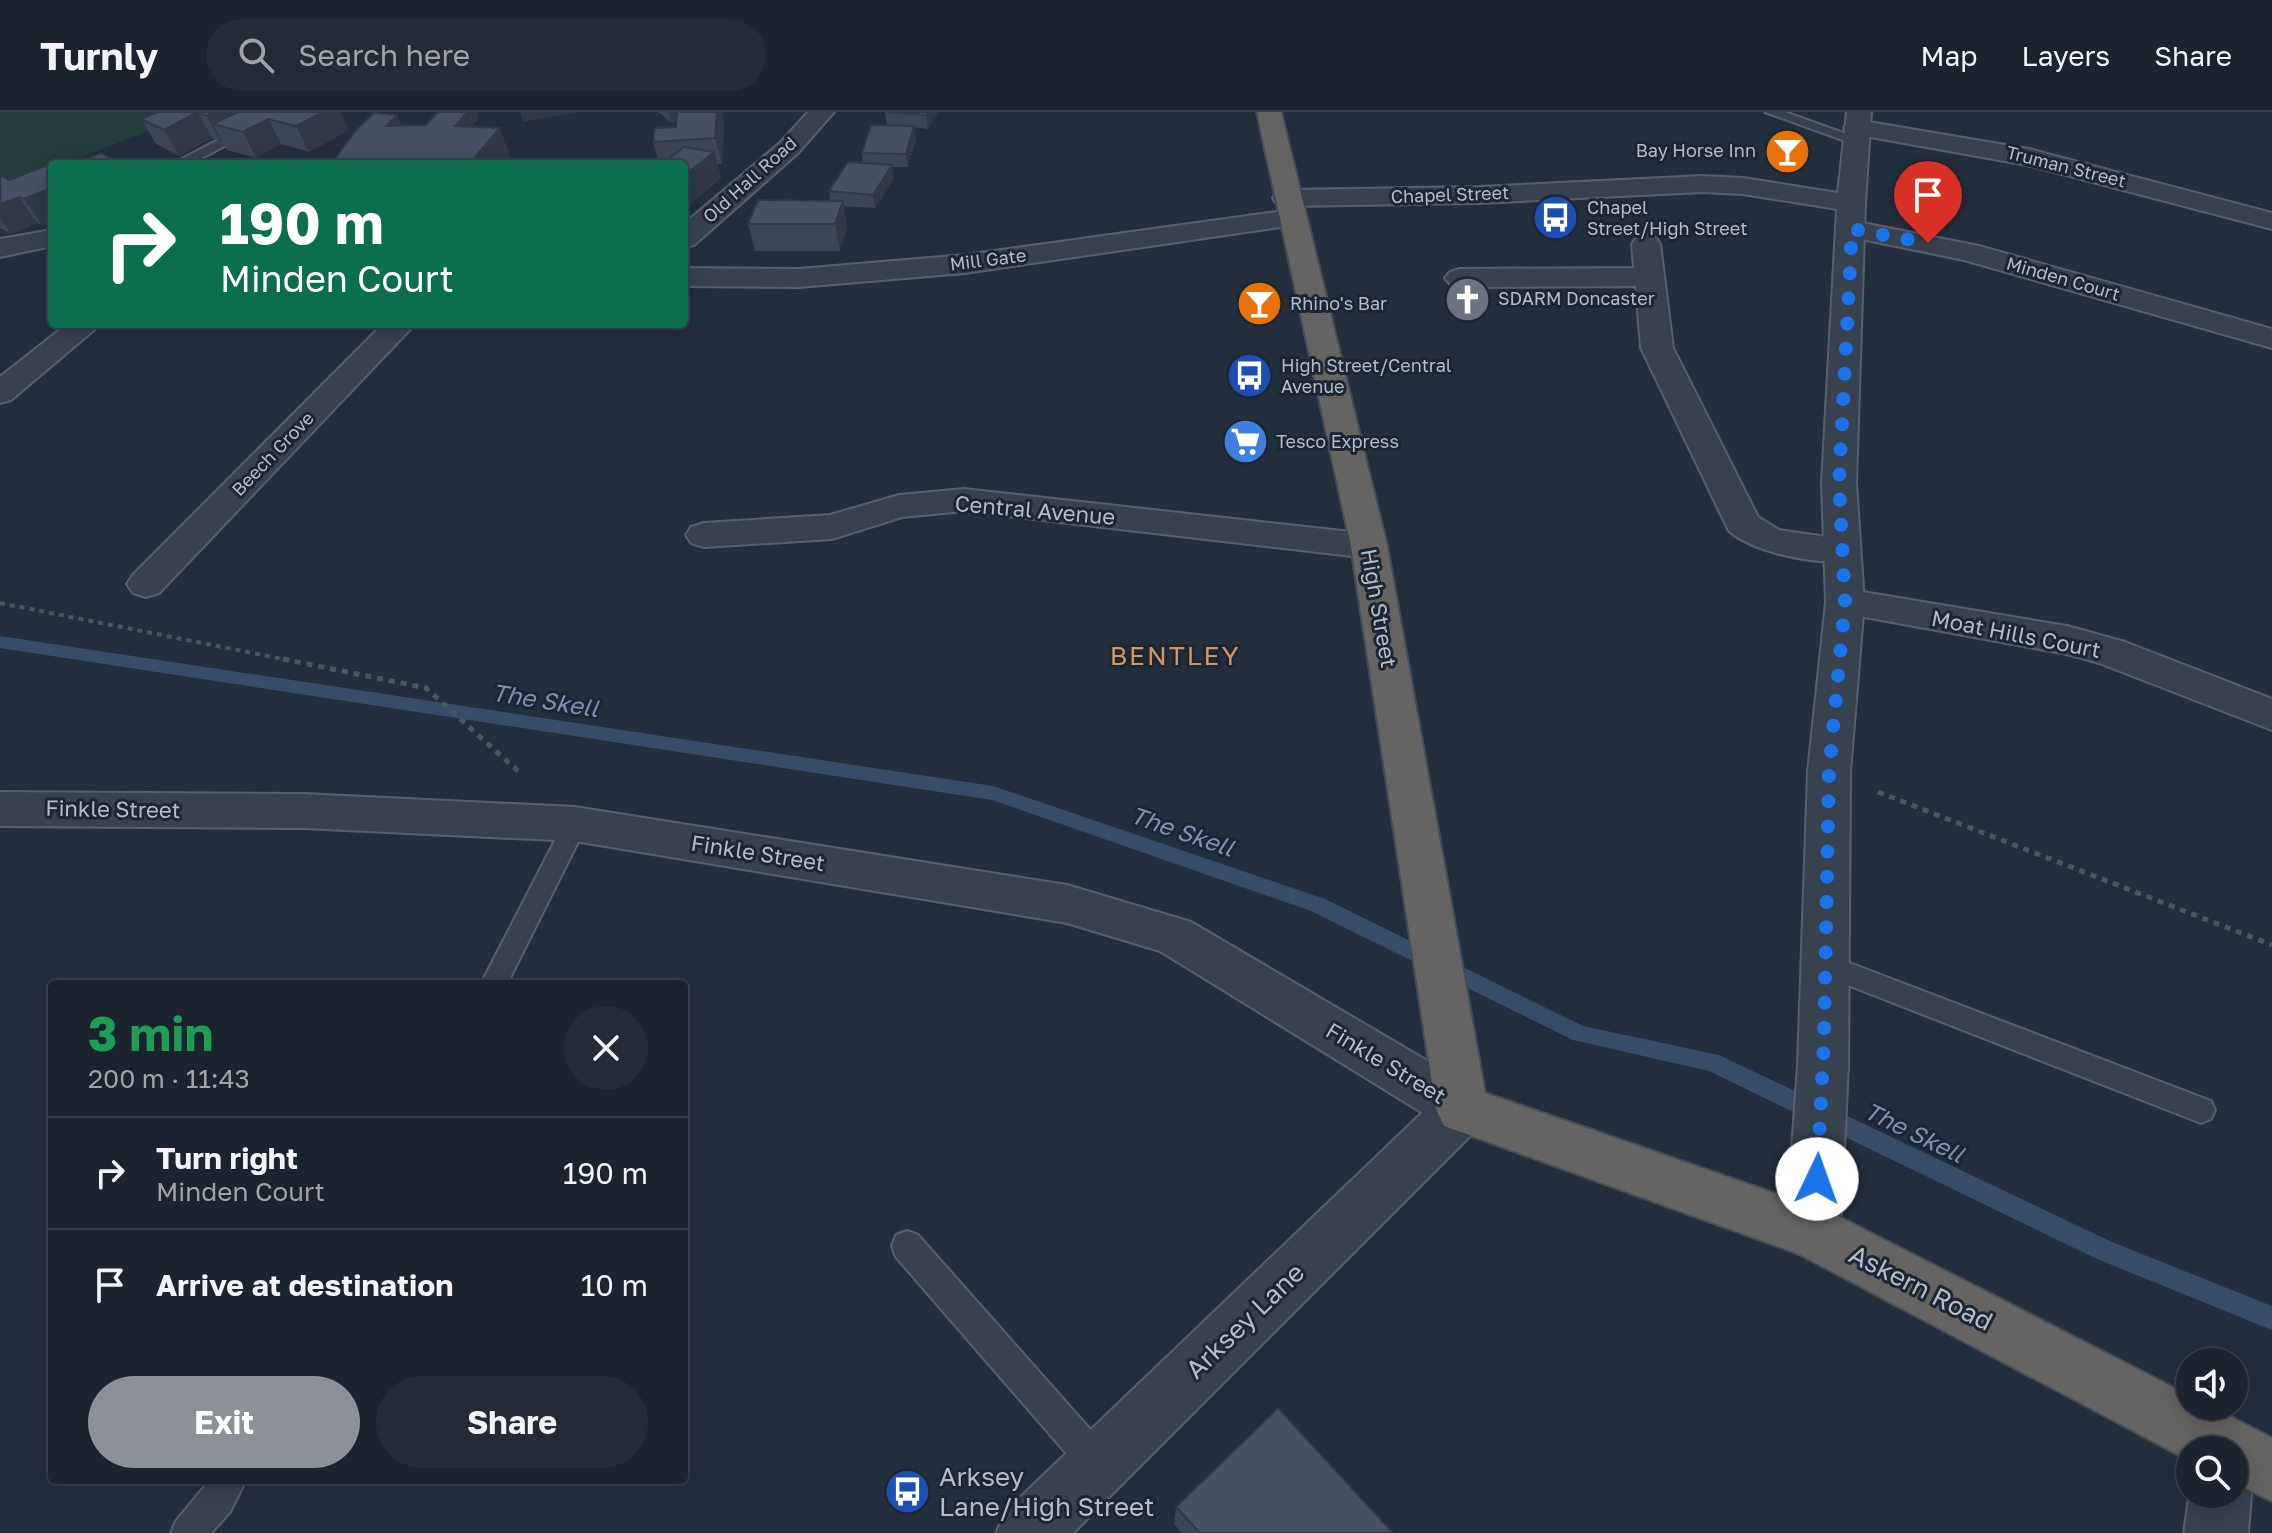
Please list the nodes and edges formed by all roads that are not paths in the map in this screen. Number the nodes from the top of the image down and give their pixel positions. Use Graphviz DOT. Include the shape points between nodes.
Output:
graph roads {
  1 [pos="283,112"];
  2 [pos="1269,112"];
  3 [pos="1772,112"];
  4 [pos="808,116"];
  5 [pos="1857,127"];
  6 [pos="187,160"];
  7 [pos="1289,208"];
  8 [pos="1852,216"];
  9 [pos="2272,221"];
  10 [pos="688,236"];
  11 [pos="48,239"];
  12 [pos="0,248"];
  13 [pos="688,277"];
  14 [pos="1460,278"];
  15 [pos="81,328"];
  16 [pos="396,328"];
  17 [pos="2272,339"];
  18 [pos="0,393"];
  19 [pos="704,535"];
  20 [pos="1369,546"];
  21 [pos="1841,550"];
  22 [pos="146,584"];
  23 [pos="1845,602"];
  24 [pos="2272,715"];
  25 [pos="0,809"];
  26 [pos="575,824"];
  27 [pos="1826,965"];
  28 [pos="496,980"];
  29 [pos="1462,1109"];
  30 [pos="2201,1110"];
  31 [pos="1813,1232"];
  32 [pos="907,1246"];
  33 [pos="2191,1436"];
  34 [pos="1098,1464"];
  35 [pos="227,1484"];
  36 [pos="2223,1508"];
  37 [pos="188,1533"];
  38 [pos="1028,1533"];
  39 [pos="2216,1533"];
  1 -- 6 [label="lane"];
  2 -- 7 [label="highway, High Street"];
  3 -- 5 [label="lane"];
  4 -- 10 [label="street, Old Hall Road" via="789,148"];
  5 -- 8 [label="street"];
  5 -- 9 [label="street, Truman Street" via="2029,157"];
  7 -- 8 [label="street, Chapel Street" via="1703,184 1743,186"];
  7 -- 13 [label="street, Mill Gate" via="965,264 799,278"];
  7 -- 20 [label="highway, High Street"];
  8 -- 17 [label="street, Minden Court"];
  8 -- 21 [label="street" via="1839,483"];
  11 -- 12 [label="street"];
  14 -- 21 [label="street" via="1647,261 1657,348 1742,523 1774,541"];
  15 -- 18 [label="street"];
  16 -- 22 [label="street, Beech Grove"];
  19 -- 20 [label="street, Central Avenue" via="832,527 899,506 964,500"];
  20 -- 29 [label="highway, High Street"];
  21 -- 23 [label="street"];
  23 -- 24 [label="street, Moat Hills Court" via="2067,640"];
  23 -- 27 [label="street" via="1829,772"];
  25 -- 26 [label="street, Finkle Street" via="304,811"];
  26 -- 28 [label="lane"];
  26 -- 29 [label="street, Finkle Street" via="1054,901 1174,936"];
  27 -- 30 [label="lane"];
  27 -- 31 [label="street"];
  29 -- 31 [label="highway, Askern Road"];
  29 -- 34 [label="street, Arksey Lane"];
  31 -- 33 [label="highway, Askern Road"];
  32 -- 34 [label="lane"];
  34 -- 38 [label="street, Arksey Lane"];
  35 -- 37 [label="lane"];
  36 -- 39 [label="street"];
}
